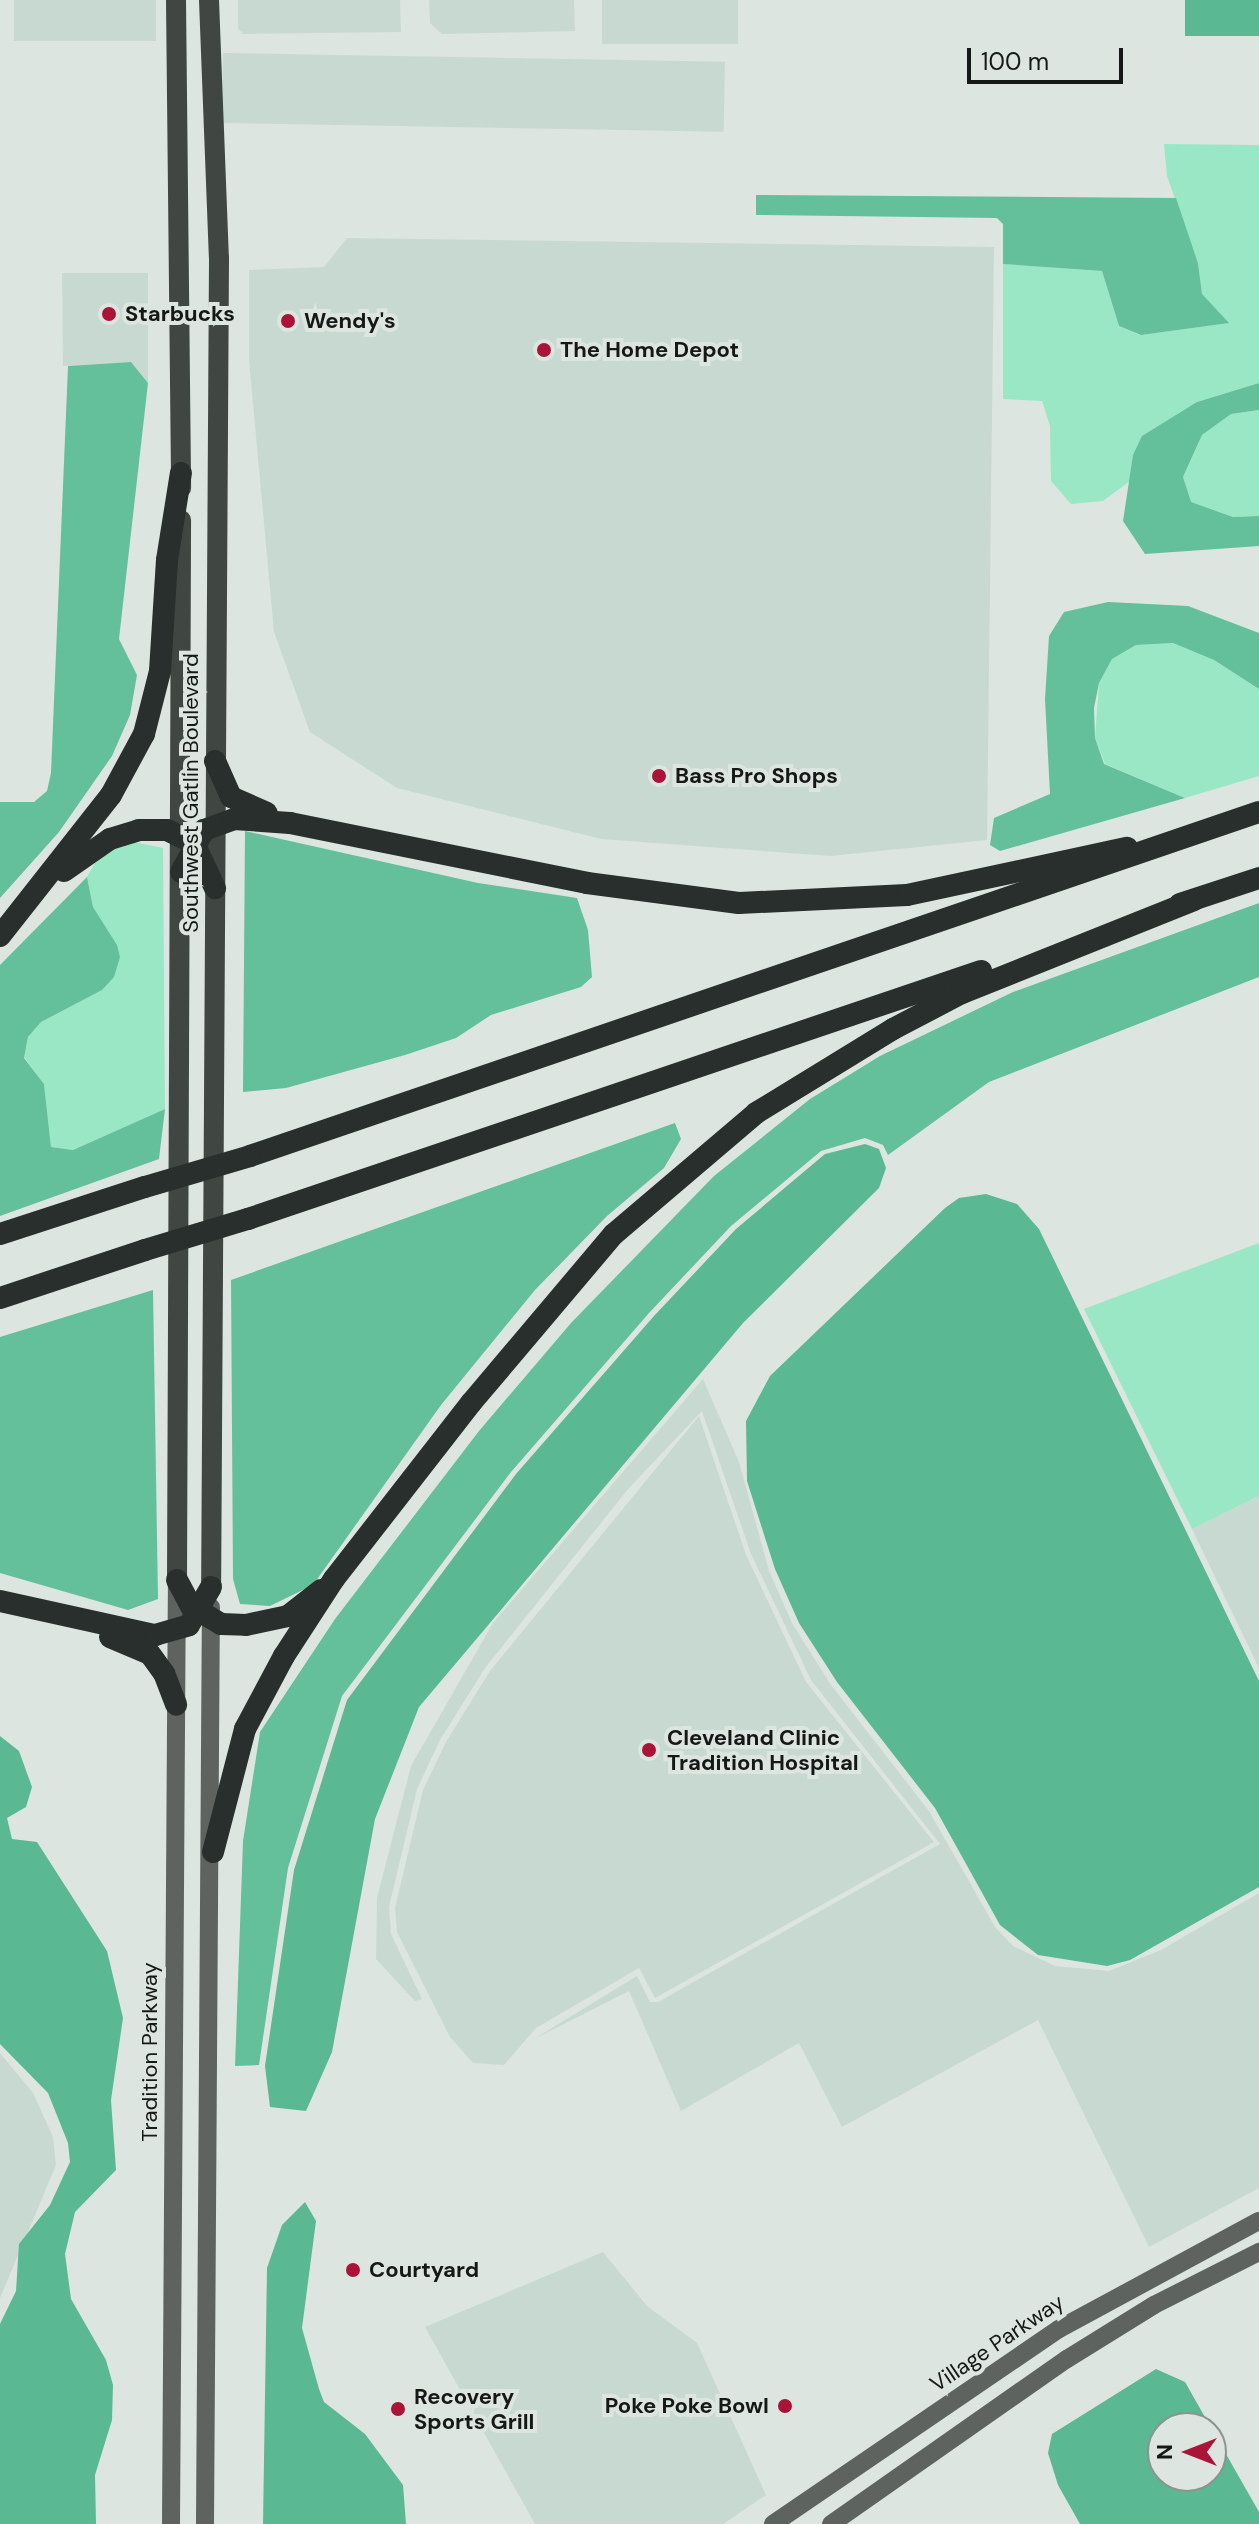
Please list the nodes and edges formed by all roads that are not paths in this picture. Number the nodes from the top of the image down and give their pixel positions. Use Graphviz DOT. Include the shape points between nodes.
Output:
graph roads {
  1 [pos="176,0"];
  2 [pos="209,0"];
  3 [pos="181,473"];
  4 [pos="215,761"];
  5 [pos="1259,812"];
  6 [pos="215,823"];
  7 [pos="290,823"];
  8 [pos="187,839"];
  9 [pos="1175,841"];
  10 [pos="181,872"];
  11 [pos="1259,878"];
  12 [pos="215,888"];
  13 [pos="41,889"];
  14 [pos="1194,900"];
  15 [pos="0,936"];
  16 [pos="0,1234"];
  17 [pos="0,1298"];
  18 [pos="334,1579"];
  19 [pos="177,1580"];
  20 [pos="211,1587"];
  21 [pos="0,1601"];
  22 [pos="205,1617"];
  23 [pos="76,1620"];
  24 [pos="176,1632"];
  25 [pos="176,1705"];
  26 [pos="213,1852"];
  27 [pos="1259,2221"];
  28 [pos="1259,2252"];
  29 [pos="171,2524"];
  30 [pos="205,2524"];
  31 [pos="773,2524"];
  32 [pos="831,2524"];
  1 -- 3 [label="main road, Southwest Gatlin Boulevard"];
  2 -- 4 [label="main road, Southwest Gatlin Boulevard" via="219,258"];
  3 -- 8 [label="main road, Southwest Gatlin Boulevard"];
  3 -- 13 [label="highway" via="167,560 160,671 144,734 130,768"];
  4 -- 6 [label="main road, Southwest Gatlin Boulevard"];
  4 -- 7 [label="highway" via="231,797"];
  5 -- 9 [label="highway"];
  6 -- 7 [label="highway"];
  6 -- 8 [label="highway"];
  6 -- 12 [label="main road, Southwest Gatlin Boulevard"];
  7 -- 9 [label="highway" via="587,883 739,903 907,895"];
  8 -- 10 [label="highway"];
  8 -- 12 [label="highway"];
  8 -- 13 [label="highway" via="139,830 110,839"];
  9 -- 16 [label="highway, bridge" via="250,1156"];
  10 -- 19 [label="main road, Southwest Gatlin Boulevard"];
  11 -- 14 [label="highway"];
  12 -- 20 [label="main road, Southwest Gatlin Boulevard"];
  13 -- 15 [label="highway"];
  14 -- 17 [label="highway, bridge"];
  14 -- 18 [label="highway" via="962,993 756,1113 614,1234 572,1279"];
  18 -- 22 [label="highway" via="301,1608 278,1619 246,1625"];
  18 -- 26 [label="highway" via="262,1689 231,1776"];
  19 -- 22 [label="highway"];
  19 -- 24 [label="main road, Tradition Parkway"];
  20 -- 22 [label="highway"];
  21 -- 23 [label="highway"];
  22 -- 24 [label="highway"];
  22 -- 26 [label="main road"];
  23 -- 24 [label="highway" via="155,1635"];
  23 -- 25 [label="highway" via="150,1654"];
  24 -- 25 [label="main road, Tradition Parkway"];
  25 -- 29 [label="main road, Tradition Parkway"];
  26 -- 30 [label="main road"];
  27 -- 31 [label="main road, Village Parkway" via="1072,2321"];
  28 -- 32 [label="main road" via="1154,2305 1067,2359"];
}
